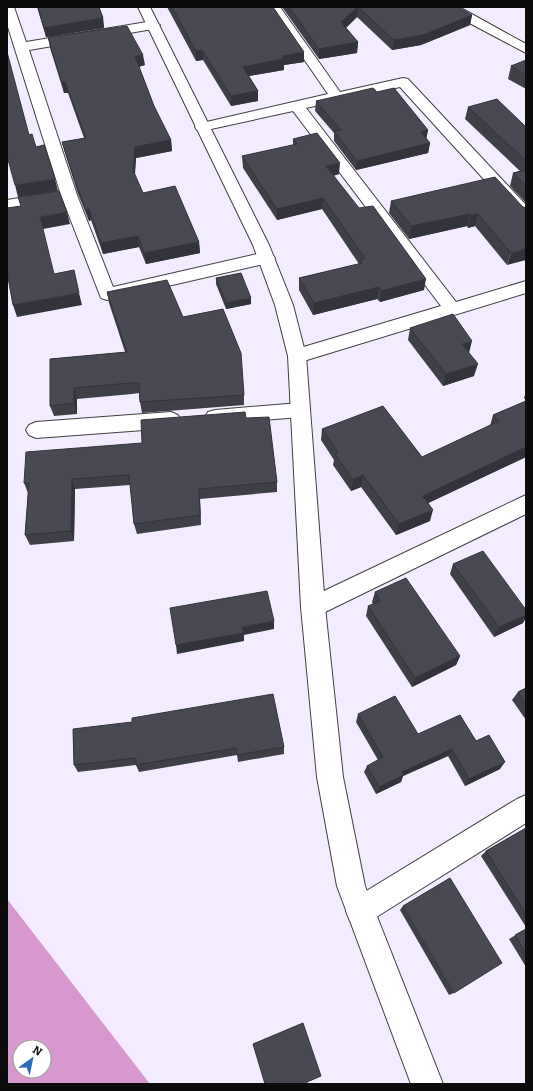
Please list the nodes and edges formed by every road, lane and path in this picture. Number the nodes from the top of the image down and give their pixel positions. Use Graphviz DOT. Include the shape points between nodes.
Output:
graph roads {
  1 [pos="8,7"];
  2 [pos="144,7"];
  3 [pos="274,7"];
  4 [pos="450,7"];
  5 [pos="153,25"];
  6 [pos="22,47"];
  7 [pos="526,49"];
  8 [pos="338,97"];
  9 [pos="297,106"];
  10 [pos="202,127"];
  11 [pos="69,195"];
  12 [pos="7,206"];
  13 [pos="526,215"];
  14 [pos="266,258"];
  15 [pos="526,287"];
  16 [pos="453,310"];
  17 [pos="297,356"];
  18 [pos="300,410"];
  19 [pos="36,430"];
  20 [pos="526,504"];
  21 [pos="313,607"];
  22 [pos="526,808"];
  23 [pos="360,911"];
  24 [pos="427,1084"];
  1 -- 6 [label="street"];
  2 -- 5 [label="street"];
  3 -- 8 [label="street"];
  4 -- 7 [label="street"];
  5 -- 6 [label="street"];
  5 -- 10 [label="street"];
  6 -- 11 [label="street"];
  8 -- 9 [label="street"];
  8 -- 13 [label="street" via="403,82"];
  9 -- 10 [label="street"];
  9 -- 16 [label="street"];
  10 -- 14 [label="street"];
  11 -- 12 [label="street"];
  11 -- 14 [label="street" via="107,294"];
  14 -- 17 [label="street" via="284,305"];
  15 -- 16 [label="street"];
  16 -- 17 [label="street"];
  17 -- 18 [label="street"];
  18 -- 19 [label="street"];
  18 -- 21 [label="street"];
  20 -- 21 [label="street"];
  21 -- 23 [label="street" via="330,777 351,886"];
  22 -- 23 [label="street"];
  23 -- 24 [label="street"];
}
